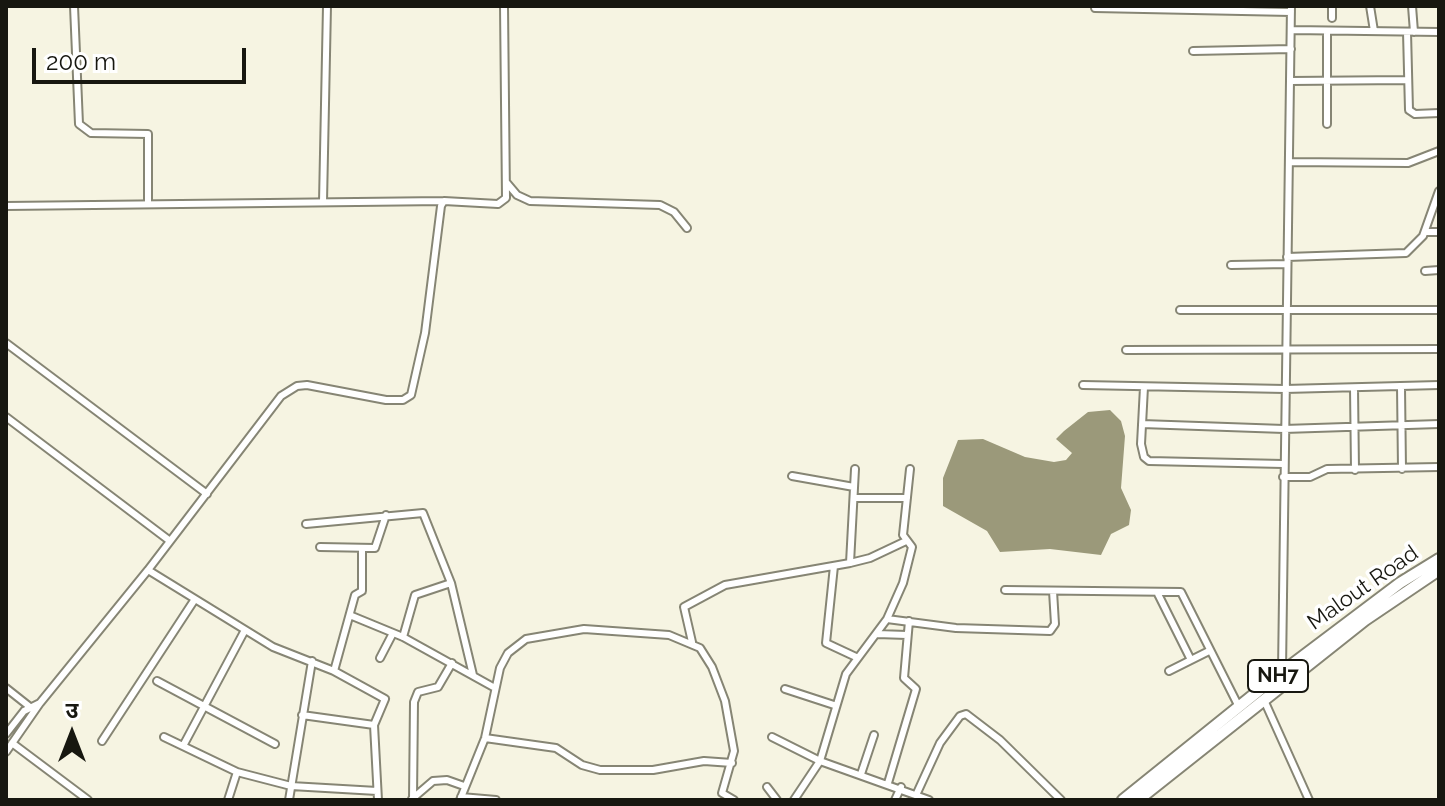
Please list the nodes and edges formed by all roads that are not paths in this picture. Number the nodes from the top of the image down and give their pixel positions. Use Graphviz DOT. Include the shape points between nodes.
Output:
graph roads {
  1 [pos="74,6"];
  2 [pos="327,6"];
  3 [pos="504,6"];
  4 [pos="1332,6"];
  5 [pos="1370,6"];
  6 [pos="1412,6"];
  7 [pos="1095,8"];
  8 [pos="1140,8"];
  9 [pos="1291,9"];
  10 [pos="1332,18"];
  11 [pos="1292,30"];
  12 [pos="1374,31"];
  13 [pos="1327,32"];
  14 [pos="1410,32"];
  15 [pos="1439,32"];
  16 [pos="1291,49"];
  17 [pos="1193,51"];
  18 [pos="1327,80"];
  19 [pos="1407,80"];
  20 [pos="1290,81"];
  21 [pos="1439,113"];
  22 [pos="1327,124"];
  23 [pos="1439,151"];
  24 [pos="1289,162"];
  25 [pos="506,182"];
  26 [pos="1439,191"];
  27 [pos="444,201"];
  28 [pos="323,202"];
  29 [pos="148,203"];
  30 [pos="6,206"];
  31 [pos="687,228"];
  32 [pos="1425,232"];
  33 [pos="1439,232"];
  34 [pos="1287,260"];
  35 [pos="1231,265"];
  36 [pos="1439,270"];
  37 [pos="1425,271"];
  38 [pos="1180,310"];
  39 [pos="1439,310"];
  40 [pos="1286,311"];
  41 [pos="6,343"];
  42 [pos="1439,349"];
  43 [pos="1126,350"];
  44 [pos="1286,352"];
  45 [pos="1083,385"];
  46 [pos="1439,385"];
  47 [pos="1144,387"];
  48 [pos="1401,387"];
  49 [pos="1354,388"];
  50 [pos="1285,389"];
  51 [pos="6,417"];
  52 [pos="1142,424"];
  53 [pos="1439,424"];
  54 [pos="1402,426"];
  55 [pos="1355,427"];
  56 [pos="1284,429"];
  57 [pos="1283,464"];
  58 [pos="1439,467"];
  59 [pos="855,469"];
  60 [pos="910,469"];
  61 [pos="1402,469"];
  62 [pos="1355,470"];
  63 [pos="792,476"];
  64 [pos="1283,477"];
  65 [pos="854,487"];
  66 [pos="207,494"];
  67 [pos="854,498"];
  68 [pos="907,498"];
  69 [pos="386,515"];
  70 [pos="306,524"];
  71 [pos="170,541"];
  72 [pos="906,541"];
  73 [pos="320,547"];
  74 [pos="362,549"];
  75 [pos="1439,559"];
  76 [pos="850,563"];
  77 [pos="834,566"];
  78 [pos="148,570"];
  79 [pos="1439,570"];
  80 [pos="451,583"];
  81 [pos="1005,590"];
  82 [pos="1053,591"];
  83 [pos="1157,592"];
  84 [pos="195,599"];
  85 [pos="352,616"];
  86 [pos="887,619"];
  87 [pos="909,621"];
  88 [pos="245,630"];
  89 [pos="393,633"];
  90 [pos="877,634"];
  91 [pos="907,635"];
  92 [pos="403,637"];
  93 [pos="692,642"];
  94 [pos="1209,651"];
  95 [pos="856,657"];
  96 [pos="380,658"];
  97 [pos="1191,660"];
  98 [pos="312,661"];
  99 [pos="452,663"];
  100 [pos="334,671"];
  101 [pos="1169,671"];
  102 [pos="473,675"];
  103 [pos="1284,676"];
  104 [pos="157,681"];
  105 [pos="6,688"];
  106 [pos="495,688"];
  107 [pos="785,689"];
  108 [pos="1264,700"];
  109 [pos="40,703"];
  110 [pos="834,705"];
  111 [pos="30,707"];
  112 [pos="204,707"];
  113 [pos="1240,707"];
  114 [pos="302,715"];
  115 [pos="374,725"];
  116 [pos="6,734"];
  117 [pos="874,735"];
  118 [pos="164,737"];
  119 [pos="772,737"];
  120 [pos="485,738"];
  121 [pos="102,741"];
  122 [pos="12,743"];
  123 [pos="275,744"];
  124 [pos="183,746"];
  125 [pos="6,752"];
  126 [pos="820,761"];
  127 [pos="732,763"];
  128 [pos="237,772"];
  129 [pos="861,774"];
  130 [pos="888,783"];
  131 [pos="291,786"];
  132 [pos="464,786"];
  133 [pos="767,787"];
  134 [pos="901,787"];
  135 [pos="377,791"];
  136 [pos="917,793"];
  137 [pos="721,797"];
  138 [pos="460,798"];
  139 [pos="1146,798"];
  140 [pos="88,800"];
  141 [pos="228,800"];
  142 [pos="289,800"];
  143 [pos="378,800"];
  144 [pos="412,800"];
  145 [pos="496,800"];
  146 [pos="734,800"];
  147 [pos="777,800"];
  148 [pos="794,800"];
  149 [pos="895,800"];
  150 [pos="929,800"];
  151 [pos="1061,800"];
  152 [pos="1123,800"];
  153 [pos="1309,800"];
  1 -- 29 [label="street" via="79,124 91,133 148,134"];
  2 -- 28 [label="street"];
  3 -- 25 [label="street"];
  4 -- 10 [label="street"];
  5 -- 12 [label="street"];
  6 -- 14 [label="street"];
  7 -- 8 [label="street"];
  8 -- 9 [label="street"];
  9 -- 11 [label="street"];
  11 -- 13 [label="street"];
  11 -- 16 [label="street"];
  12 -- 13 [label="street"];
  12 -- 14 [label="street"];
  13 -- 18 [label="street"];
  14 -- 15 [label="street"];
  14 -- 19 [label="street"];
  16 -- 17 [label="street"];
  16 -- 20 [label="street"];
  18 -- 19 [label="street"];
  18 -- 20 [label="street"];
  18 -- 22 [label="street"];
  19 -- 21 [label="street" via="1410,112"];
  20 -- 24 [label="street"];
  23 -- 24 [label="street" via="1408,163"];
  24 -- 34 [label="street"];
  25 -- 27 [label="street" via="502,204"];
  25 -- 31 [label="street" via="530,201 660,205"];
  26 -- 32 [label="street"];
  27 -- 28 [label="street"];
  27 -- 66 [label="street" via="411,395 395,401 307,385 289,390"];
  28 -- 29 [label="street"];
  29 -- 30 [label="street"];
  32 -- 33 [label="street"];
  32 -- 34 [label="street" via="1411,250 1400,254"];
  34 -- 35 [label="street"];
  34 -- 40 [label="street"];
  36 -- 37 [label="street"];
  38 -- 40 [label="street"];
  39 -- 40 [label="street"];
  40 -- 44 [label="street"];
  41 -- 66 [label="street"];
  42 -- 44 [label="street"];
  43 -- 44 [label="street"];
  44 -- 50 [label="street"];
  45 -- 47 [label="street"];
  46 -- 48 [label="street"];
  47 -- 50 [label="street"];
  47 -- 52 [label="street"];
  48 -- 49 [label="street"];
  48 -- 54 [label="street"];
  49 -- 50 [label="street"];
  49 -- 55 [label="street"];
  50 -- 56 [label="street"];
  51 -- 71 [label="street"];
  52 -- 56 [label="street"];
  52 -- 57 [label="street" via="1141,452 1149,461"];
  53 -- 54 [label="street"];
  54 -- 55 [label="street"];
  54 -- 61 [label="street"];
  55 -- 56 [label="street"];
  55 -- 62 [label="street"];
  56 -- 57 [label="street"];
  57 -- 64 [label="street"];
  58 -- 61 [label="street"];
  59 -- 65 [label="street"];
  60 -- 68 [label="street"];
  61 -- 62 [label="street"];
  62 -- 64 [label="street"];
  63 -- 65 [label="street"];
  64 -- 103 [label="street"];
  65 -- 67 [label="street"];
  66 -- 71 [label="street"];
  67 -- 68 [label="street"];
  67 -- 76 [label="street"];
  68 -- 72 [label="street"];
  69 -- 70 [label="street"];
  69 -- 74 [label="street" via="376,547"];
  69 -- 80 [label="street" via="423,513"];
  71 -- 78 [label="street"];
  72 -- 76 [label="street"];
  72 -- 86 [label="street" via="912,547 908,565"];
  73 -- 74 [label="street"];
  74 -- 85 [label="street" via="362,591 355,595"];
  75 -- 103 [label="highway, Malout Road / NH7" via="1400,583"];
  76 -- 77 [label="street"];
  77 -- 93 [label="street" via="725,585 684,607"];
  77 -- 95 [label="street" via="826,643"];
  78 -- 84 [label="street"];
  78 -- 109 [label="street"];
  79 -- 103 [label="highway, Malout Road / NH7"];
  80 -- 92 [label="street" via="415,595"];
  80 -- 102 [label="street"];
  81 -- 82 [label="street"];
  82 -- 83 [label="street"];
  82 -- 87 [label="street" via="1055,624 1050,631"];
  83 -- 94 [label="street" via="1184,595"];
  83 -- 97 [label="street"];
  84 -- 88 [label="street"];
  84 -- 121 [label="street"];
  85 -- 89 [label="street"];
  85 -- 100 [label="street"];
  86 -- 87 [label="street"];
  86 -- 90 [label="street"];
  87 -- 91 [label="street"];
  88 -- 98 [label="street" via="282,652"];
  88 -- 112 [label="street"];
  89 -- 92 [label="street"];
  89 -- 96 [label="street"];
  90 -- 91 [label="street"];
  90 -- 95 [label="street"];
  91 -- 130 [label="street" via="905,681 916,691"];
  92 -- 99 [label="street"];
  93 -- 106 [label="street" via="626,631 546,633 516,643"];
  93 -- 127 [label="street" via="707,657 719,683"];
  94 -- 97 [label="street"];
  94 -- 113 [label="street"];
  95 -- 110 [label="street"];
  97 -- 101 [label="street"];
  98 -- 100 [label="street"];
  98 -- 114 [label="street"];
  99 -- 102 [label="street"];
  99 -- 144 [label="street" via="438,687 418,692 414,702"];
  100 -- 115 [label="street" via="385,699"];
  102 -- 106 [label="street"];
  103 -- 108 [label="highway, Malout Road / NH7"];
  103 -- 113 [label="highway, Malout Road / NH7"];
  104 -- 112 [label="street"];
  105 -- 111 [label="street"];
  106 -- 120 [label="street"];
  107 -- 110 [label="street"];
  108 -- 139 [label="highway, Malout Road / NH7"];
  108 -- 153 [label="street"];
  109 -- 111 [label="street"];
  109 -- 122 [label="street"];
  110 -- 126 [label="street"];
  111 -- 116 [label="street"];
  112 -- 123 [label="street"];
  112 -- 124 [label="street"];
  113 -- 152 [label="highway, Malout Road / NH7"];
  114 -- 115 [label="street"];
  114 -- 131 [label="street"];
  115 -- 135 [label="street"];
  117 -- 129 [label="street"];
  118 -- 124 [label="street"];
  119 -- 126 [label="street"];
  120 -- 127 [label="street" via="556,748 600,770"];
  120 -- 132 [label="street"];
  122 -- 125 [label="street"];
  122 -- 140 [label="street"];
  124 -- 128 [label="street"];
  126 -- 129 [label="street"];
  126 -- 148 [label="street"];
  127 -- 137 [label="street"];
  128 -- 131 [label="street"];
  128 -- 141 [label="street"];
  129 -- 130 [label="street"];
  130 -- 134 [label="street"];
  131 -- 135 [label="street"];
  131 -- 142 [label="street"];
  132 -- 138 [label="street"];
  132 -- 144 [label="street" via="433,781"];
  133 -- 147 [label="street"];
  134 -- 136 [label="street"];
  134 -- 149 [label="street"];
  135 -- 143 [label="street"];
  136 -- 150 [label="street"];
  136 -- 151 [label="street" via="940,743 966,714"];
  137 -- 146 [label="street"];
  138 -- 145 [label="street"];
}
